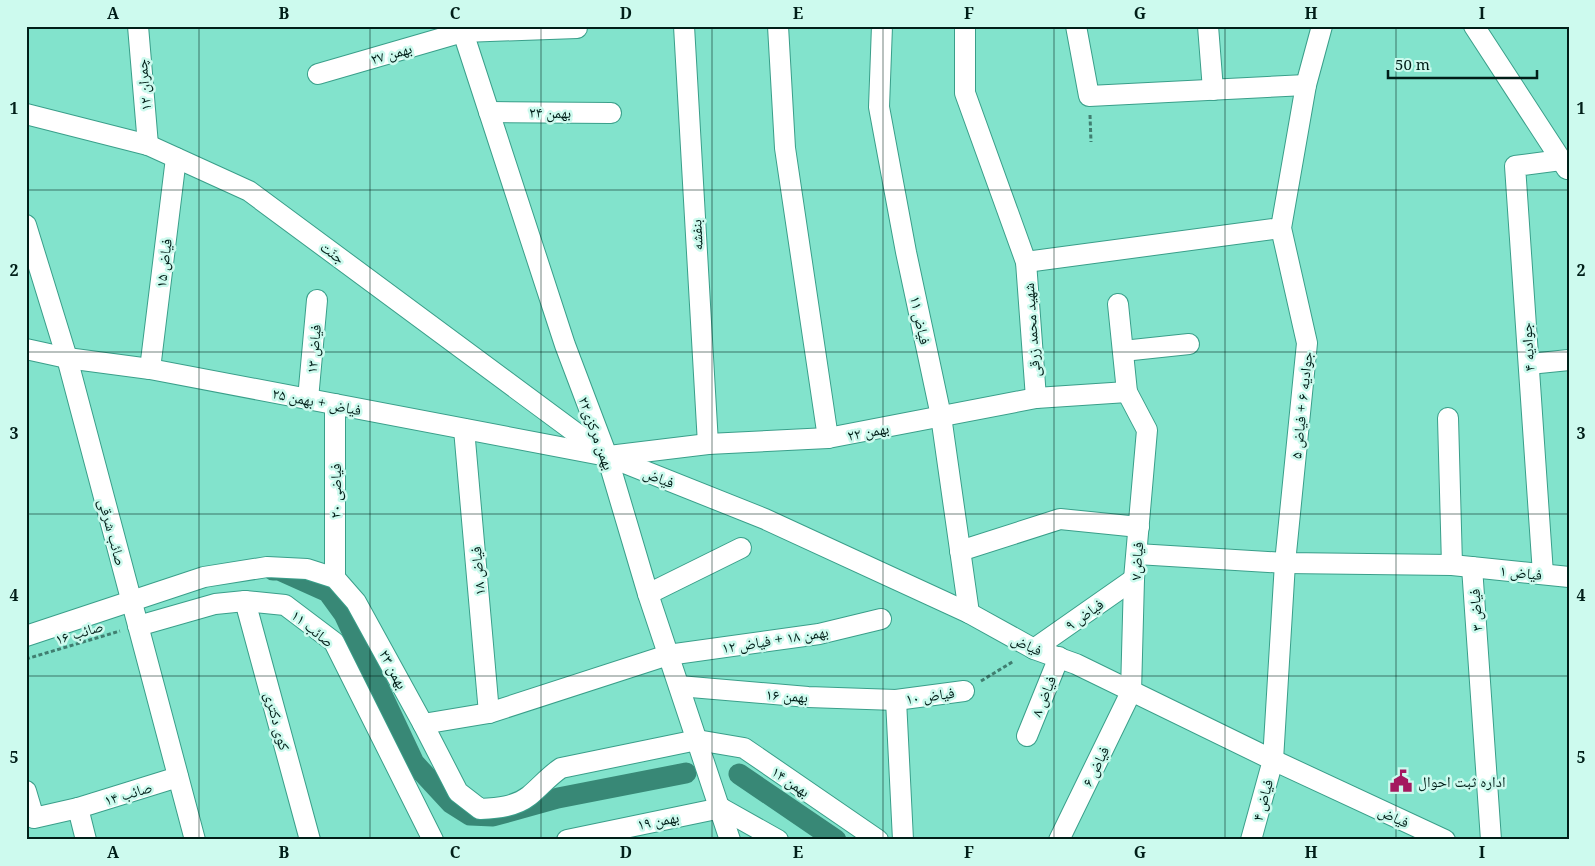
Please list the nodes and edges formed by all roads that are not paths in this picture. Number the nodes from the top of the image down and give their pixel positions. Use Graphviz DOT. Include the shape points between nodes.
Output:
graph roads {
  1 [pos="138,26"];
  2 [pos="684,26"];
  3 [pos="778,26"];
  4 [pos="882,26"];
  5 [pos="965,26"];
  6 [pos="1076,26"];
  7 [pos="1208,26"];
  8 [pos="1322,26"];
  9 [pos="1474,26"];
  10 [pos="577,28"];
  11 [pos="462,29"];
  12 [pos="318,74"];
  13 [pos="1306,85"];
  14 [pos="1212,90"];
  15 [pos="489,112"];
  16 [pos="611,112"];
  17 [pos="26,114"];
  18 [pos="148,145"];
  19 [pos="176,158"];
  20 [pos="1565,165"];
  21 [pos="26,225"];
  22 [pos="1281,228"];
  23 [pos="1026,262"];
  24 [pos="317,300"];
  25 [pos="1118,304"];
  26 [pos="1189,344"];
  27 [pos="26,349"];
  28 [pos="1123,351"];
  29 [pos="67,358"];
  30 [pos="1569,360"];
  31 [pos="1528,364"];
  32 [pos="150,369"];
  33 [pos="1128,392"];
  34 [pos="1036,398"];
  35 [pos="308,399"];
  36 [pos="335,404"];
  37 [pos="941,416"];
  38 [pos="1448,418"];
  39 [pos="464,429"];
  40 [pos="828,438"];
  41 [pos="708,444"];
  42 [pos="606,456"];
  43 [pos="1139,527"];
  44 [pos="741,548"];
  45 [pos="960,552"];
  46 [pos="1137,554"];
  47 [pos="1285,563"];
  48 [pos="1452,565"];
  49 [pos="1472,567"];
  50 [pos="1543,574"];
  51 [pos="1569,577"];
  52 [pos="335,578"];
  53 [pos="1134,579"];
  54 [pos="648,594"];
  55 [pos="245,601"];
  56 [pos="132,602"];
  57 [pos="969,613"];
  58 [pos="881,619"];
  59 [pos="138,626"];
  60 [pos="26,636"];
  61 [pos="1034,650"];
  62 [pos="668,655"];
  63 [pos="1059,657"];
  64 [pos="679,686"];
  65 [pos="964,691"];
  66 [pos="1130,692"];
  67 [pos="896,700"];
  68 [pos="489,713"];
  69 [pos="423,724"];
  70 [pos="1027,736"];
  71 [pos="697,740"];
  72 [pos="1273,760"];
  73 [pos="178,777"];
  74 [pos="26,791"];
  75 [pos="78,808"];
  76 [pos="721,808"];
  77 [pos="594,837"];
  78 [pos="86,840"];
  79 [pos="194,840"];
  80 [pos="310,840"];
  81 [pos="433,840"];
  82 [pos="567,840"];
  83 [pos="730,840"];
  84 [pos="778,840"];
  85 [pos="878,840"];
  86 [pos="903,840"];
  87 [pos="1059,840"];
  88 [pos="1251,840"];
  89 [pos="1444,840"];
  90 [pos="1491,840"];
  1 -- 18 [label="street, چمران ۱۲"];
  2 -- 41 [label="street, بنفشه"];
  3 -- 40 [label="street" via="785,148"];
  4 -- 37 [label="street, فیاض ۱۱" via="879,108"];
  5 -- 23 [label="street, شهید محمد زرقی" via="965,93"];
  6 -- 14 [label="street" via="1089,96"];
  7 -- 14 [label="street"];
  8 -- 13 [label="street, جوادیه ۶ + فیاض ۵"];
  9 -- 20 [label="street"];
  10 -- 11 [label="street, بهمن ۲۷"];
  11 -- 12 [label="street, بهمن ۲۷"];
  11 -- 15 [label="street, ۲۲بهمن مرکزی"];
  13 -- 14 [label="street"];
  13 -- 22 [label="street, جوادیه ۶ + فیاض ۵"];
  15 -- 16 [label="street, بهمن ۲۴"];
  15 -- 42 [label="street, ۲۲بهمن مرکزی" via="564,345"];
  17 -- 18 [label="street, جنّت"];
  18 -- 19 [label="street, جنّت"];
  19 -- 32 [label="street, فیاض ۱۵"];
  19 -- 42 [label="street, جنّت" via="250,191"];
  20 -- 31 [label="street, جوادیه ۴" via="1515,166"];
  21 -- 29 [label="street, صائب شرقی"];
  22 -- 23 [label="street"];
  22 -- 47 [label="street, جوادیه ۶ + فیاض ۵" via="1307,343"];
  23 -- 34 [label="street, شهید محمد زرقی"];
  24 -- 35 [label="street, فیاض ۱۳"];
  25 -- 28 [label="street"];
  26 -- 28 [label="street"];
  27 -- 29 [label="street, فیاض + بهمن ۲۵"];
  28 -- 33 [label="street"];
  29 -- 32 [label="street, فیاض + بهمن ۲۵"];
  29 -- 56 [label="street, صائب شرقی"];
  30 -- 31 [label="street"];
  31 -- 50 [label="street, جوادیه ۴"];
  32 -- 35 [label="street, فیاض + بهمن ۲۵"];
  33 -- 34 [label="street, بهمن ۲۲"];
  33 -- 43 [label="street, فیاض۷" via="1147,430"];
  34 -- 37 [label="street, بهمن ۲۲"];
  35 -- 36 [label="street, فیاض + بهمن ۲۵"];
  36 -- 39 [label="street, فیاض + بهمن ۲۵"];
  36 -- 52 [label="street, فیاضی ۲۰"];
  37 -- 40 [label="street, بهمن ۲۲"];
  37 -- 45 [label="street, فیاض ۱۱"];
  38 -- 48 [label="street"];
  39 -- 42 [label="street, فیاض + بهمن ۲۵"];
  39 -- 68 [label="street, فیاض ۱۸"];
  40 -- 41 [label="street, بهمن ۲۲"];
  41 -- 42 [label="street, بهمن ۲۲"];
  42 -- 54 [label="street, ۲۲بهمن مرکزی"];
  42 -- 57 [label="street, فیاض" via="766,519"];
  43 -- 45 [label="street" via="1060,519"];
  43 -- 46 [label="street, فیاض۷"];
  44 -- 54 [label="street"];
  45 -- 57 [label="street, فیاض ۱۱"];
  46 -- 47 [label="street, فیاض ۳"];
  46 -- 53 [label="street, فیاض۷"];
  47 -- 48 [label="street, فیاض ۳"];
  47 -- 72 [label="street, جوادیه ۶ + فیاض ۵"];
  48 -- 49 [label="street, فیاض ۳"];
  49 -- 50 [label="street, فیاض ۱"];
  49 -- 90 [label="street, فیاض ۳"];
  50 -- 51 [label="street, فیاض ۱"];
  52 -- 56 [label="street" via="308,569 266,567 236,570 204,577"];
  52 -- 69 [label="street, بهمن ۲۳" via="356,602 373,630"];
  53 -- 61 [label="street, فیاض ۹"];
  53 -- 66 [label="street, فیاض۷"];
  54 -- 62 [label="street, ۲۲بهمن مرکزی"];
  55 -- 59 [label="street, صائب ۱۱" via="215,604"];
  55 -- 80 [label="street, کوی دکتری"];
  55 -- 81 [label="street, صائب ۱۱" via="285,605 334,642"];
  56 -- 59 [label="street, صائب شرقی"];
  56 -- 60 [label="street"];
  57 -- 61 [label="street, فیاض"];
  58 -- 62 [label="street, بهمن ۱۸ + فیاض ۱۲" via="819,634"];
  59 -- 73 [label="street, صائب شرقی"];
  61 -- 63 [label="street, فیاض"];
  62 -- 64 [label="street, ۲۲بهمن مرکزی"];
  62 -- 68 [label="street"];
  63 -- 66 [label="street, فیاض"];
  63 -- 70 [label="street, فیاض ۸"];
  64 -- 67 [label="street, بهمن ۱۶" via="808,697"];
  64 -- 71 [label="street, ۲۲بهمن مرکزی"];
  65 -- 67 [label="street, فیاض ۱۰"];
  66 -- 72 [label="street, فیاض"];
  66 -- 87 [label="street, فیاض ۶"];
  67 -- 86 [label="street"];
  68 -- 69 [label="street"];
  69 -- 71 [label="street, بهمن ۲۳" via="458,792 480,809 506,807 528,796 561,768"];
  71 -- 76 [label="street, ۲۲بهمن مرکزی"];
  71 -- 85 [label="street, بهمن ۱۴" via="744,748"];
  72 -- 88 [label="street, فیاض ۴"];
  72 -- 89 [label="street, فیاض"];
  73 -- 75 [label="street, صائب ۱۴"];
  73 -- 79 [label="street, صائب شرقی"];
  74 -- 75 [label="street, صائب ۱۴" via="34,818"];
  75 -- 78 [label="street"];
  76 -- 77 [label="street, بهمن ۱۹"];
  76 -- 83 [label="street, ۲۲بهمن مرکزی"];
  76 -- 84 [label="street"];
  77 -- 82 [label="street, بهمن ۱۹"];
}
